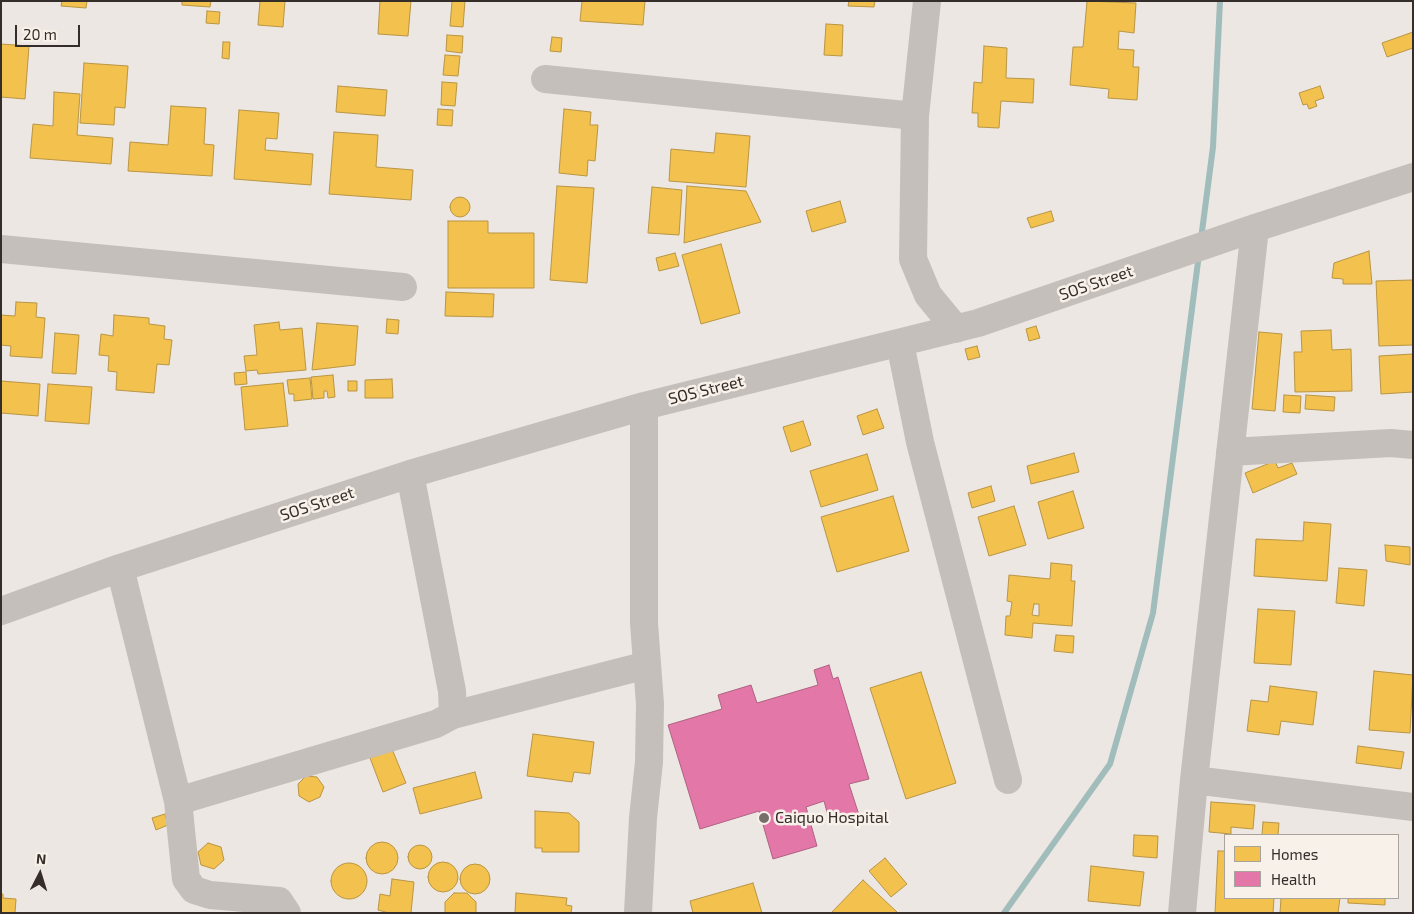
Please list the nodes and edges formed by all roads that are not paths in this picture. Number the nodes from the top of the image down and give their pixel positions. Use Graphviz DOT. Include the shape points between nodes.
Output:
graph roads {
  1 [pos="927,1"];
  2 [pos="545,79"];
  3 [pos="915,116"];
  4 [pos="1413,177"];
  5 [pos="1255,228"];
  6 [pos="1,249"];
  7 [pos="403,287"];
  8 [pos="956,329"];
  9 [pos="900,343"];
  10 [pos="644,406"];
  11 [pos="1413,445"];
  12 [pos="1230,452"];
  13 [pos="410,474"];
  14 [pos="120,568"];
  15 [pos="1,611"];
  16 [pos="647,665"];
  17 [pos="453,715"];
  18 [pos="1008,780"];
  19 [pos="1194,780"];
  20 [pos="178,801"];
  21 [pos="1413,807"];
  22 [pos="287,913"];
  23 [pos="638,913"];
  24 [pos="1182,913"];
  1 -- 3 [label="street"];
  2 -- 3 [label="street"];
  3 -- 8 [label="street" via="913,259 928,295"];
  4 -- 5 [label="street, SOS Street"];
  5 -- 8 [label="street, SOS Street"];
  5 -- 12 [label="street"];
  6 -- 7 [label="street"];
  8 -- 9 [label="street, SOS Street"];
  9 -- 10 [label="street, SOS Street"];
  9 -- 18 [label="street" via="920,442"];
  10 -- 13 [label="street, SOS Street"];
  10 -- 16 [label="street" via="644,623"];
  11 -- 12 [label="street" via="1390,443"];
  12 -- 19 [label="street"];
  13 -- 14 [label="street, SOS Street"];
  13 -- 17 [label="street" via="452,691"];
  14 -- 15 [label="street, SOS Street"];
  14 -- 20 [label="street"];
  16 -- 17 [label="street"];
  16 -- 23 [label="street" via="649,762"];
  17 -- 20 [label="street" via="436,724"];
  19 -- 21 [label="street"];
  19 -- 24 [label="street"];
  20 -- 22 [label="street" via="186,879 194,890 210,895 279,901"];
}
